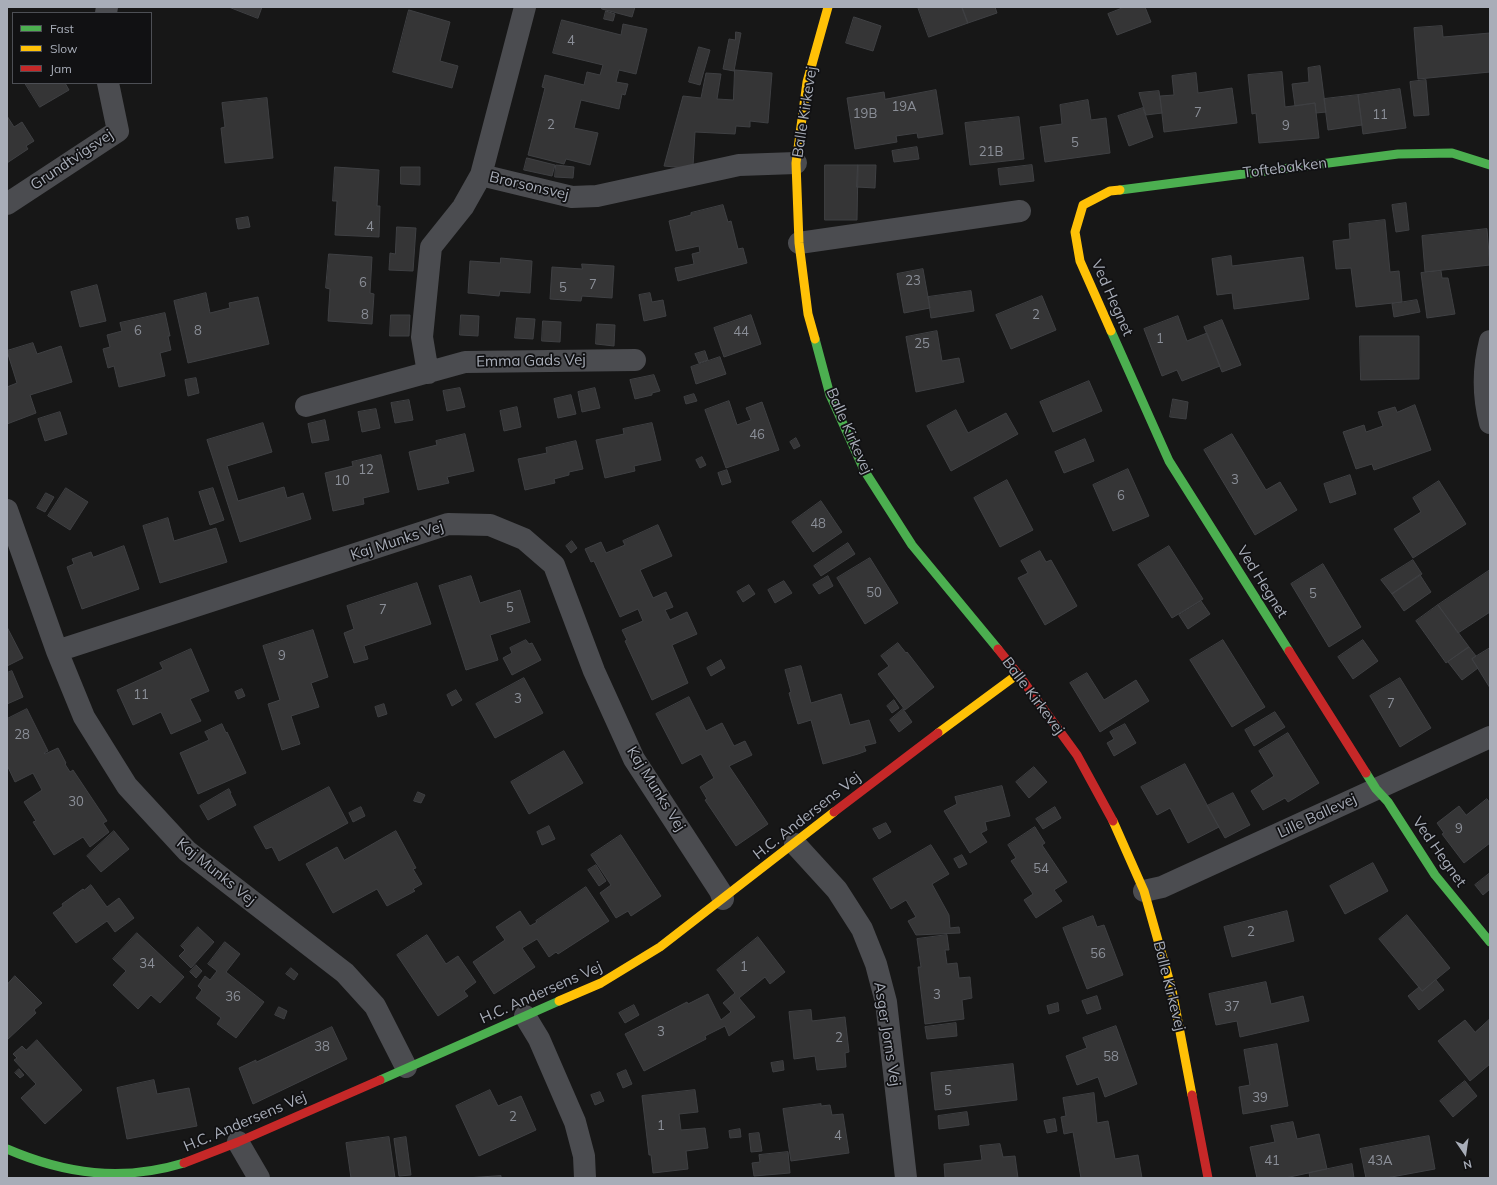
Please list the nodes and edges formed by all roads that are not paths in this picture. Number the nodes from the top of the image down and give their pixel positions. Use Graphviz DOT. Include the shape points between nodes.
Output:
graph roads {
  1 [pos="525,7"];
  2 [pos="828,7"];
  3 [pos="108,84"];
  4 [pos="796,163"];
  5 [pos="1490,165"];
  6 [pos="481,175"];
  7 [pos="7,204"];
  8 [pos="1083,205"];
  9 [pos="1020,211"];
  10 [pos="799,244"];
  11 [pos="1490,341"];
  12 [pos="635,360"];
  13 [pos="428,372"];
  14 [pos="306,406"];
  15 [pos="1490,423"];
  16 [pos="7,510"];
  17 [pos="57,651"];
  18 [pos="1018,674"];
  19 [pos="1490,737"];
  20 [pos="1376,789"];
  21 [pos="794,844"];
  22 [pos="1144,891"];
  23 [pos="723,899"];
  24 [pos="1490,942"];
  25 [pos="525,1016"];
  26 [pos="406,1067"];
  27 [pos="238,1142"];
  28 [pos="7,1149"];
  29 [pos="83,1175"];
  30 [pos="259,1178"];
  31 [pos="585,1178"];
  32 [pos="906,1178"];
  33 [pos="1208,1178"];
  1 -- 6 [label="street, Brorsonsvej"];
  2 -- 4 [label="street, Balle Kirkevej" via="807,82"];
  3 -- 7 [label="street, Grundtvigsvej" via="118,131"];
  4 -- 6 [label="street, Brorsonsvej" via="739,165 597,196 572,197"];
  4 -- 10 [label="street, Balle Kirkevej"];
  5 -- 8 [label="street, Toftebakken" via="1452,153 1398,154 1110,191"];
  6 -- 13 [label="street" via="463,207 431,247 422,337"];
  8 -- 20 [label="street, Ved Hegnet" via="1075,232 1080,261 1169,461"];
  9 -- 10 [label="street"];
  10 -- 18 [label="street, Balle Kirkevej" via="808,314 830,396 864,470 912,545"];
  11 -- 15 [label="street" via="1485,374 1485,395"];
  12 -- 13 [label="street, Emma Gads Vej" via="465,362"];
  13 -- 14 [label="street, Emma Gads Vej"];
  16 -- 17 [label="street, Kaj Munks Vej"];
  17 -- 23 [label="street, Kaj Munks Vej" via="448,524 490,525 524,539 554,565 594,671 634,759"];
  17 -- 26 [label="street, Kaj Munks Vej" via="84,717 127,786 186,851 345,973 375,1006"];
  18 -- 21 [label="street, H.C. Andersens Vej"];
  18 -- 22 [label="street, Balle Kirkevej" via="1077,755 1113,820"];
  19 -- 20 [label="street, Lille Ballevej"];
  20 -- 22 [label="street, Lille Ballevej" via="1162,887"];
  20 -- 24 [label="street, Ved Hegnet" via="1388,802 1435,875"];
  21 -- 23 [label="street, H.C. Andersens Vej"];
  21 -- 32 [label="street, Asger Jorns Vej" via="837,890 862,929 876,964 886,1002"];
  22 -- 33 [label="street, Balle Kirkevej" via="1172,990"];
  23 -- 25 [label="street, H.C. Andersens Vej" via="660,947 602,983"];
  25 -- 26 [label="street, H.C. Andersens Vej"];
  25 -- 31 [label="street" via="539,1039 576,1122 584,1156"];
  26 -- 27 [label="street, H.C. Andersens Vej"];
  27 -- 29 [label="street, H.C. Andersens Vej" via="177,1165 133,1174"];
  27 -- 30 [label="street"];
  28 -- 29 [label="street, H.C. Andersens Vej" via="28,1159"];
}
